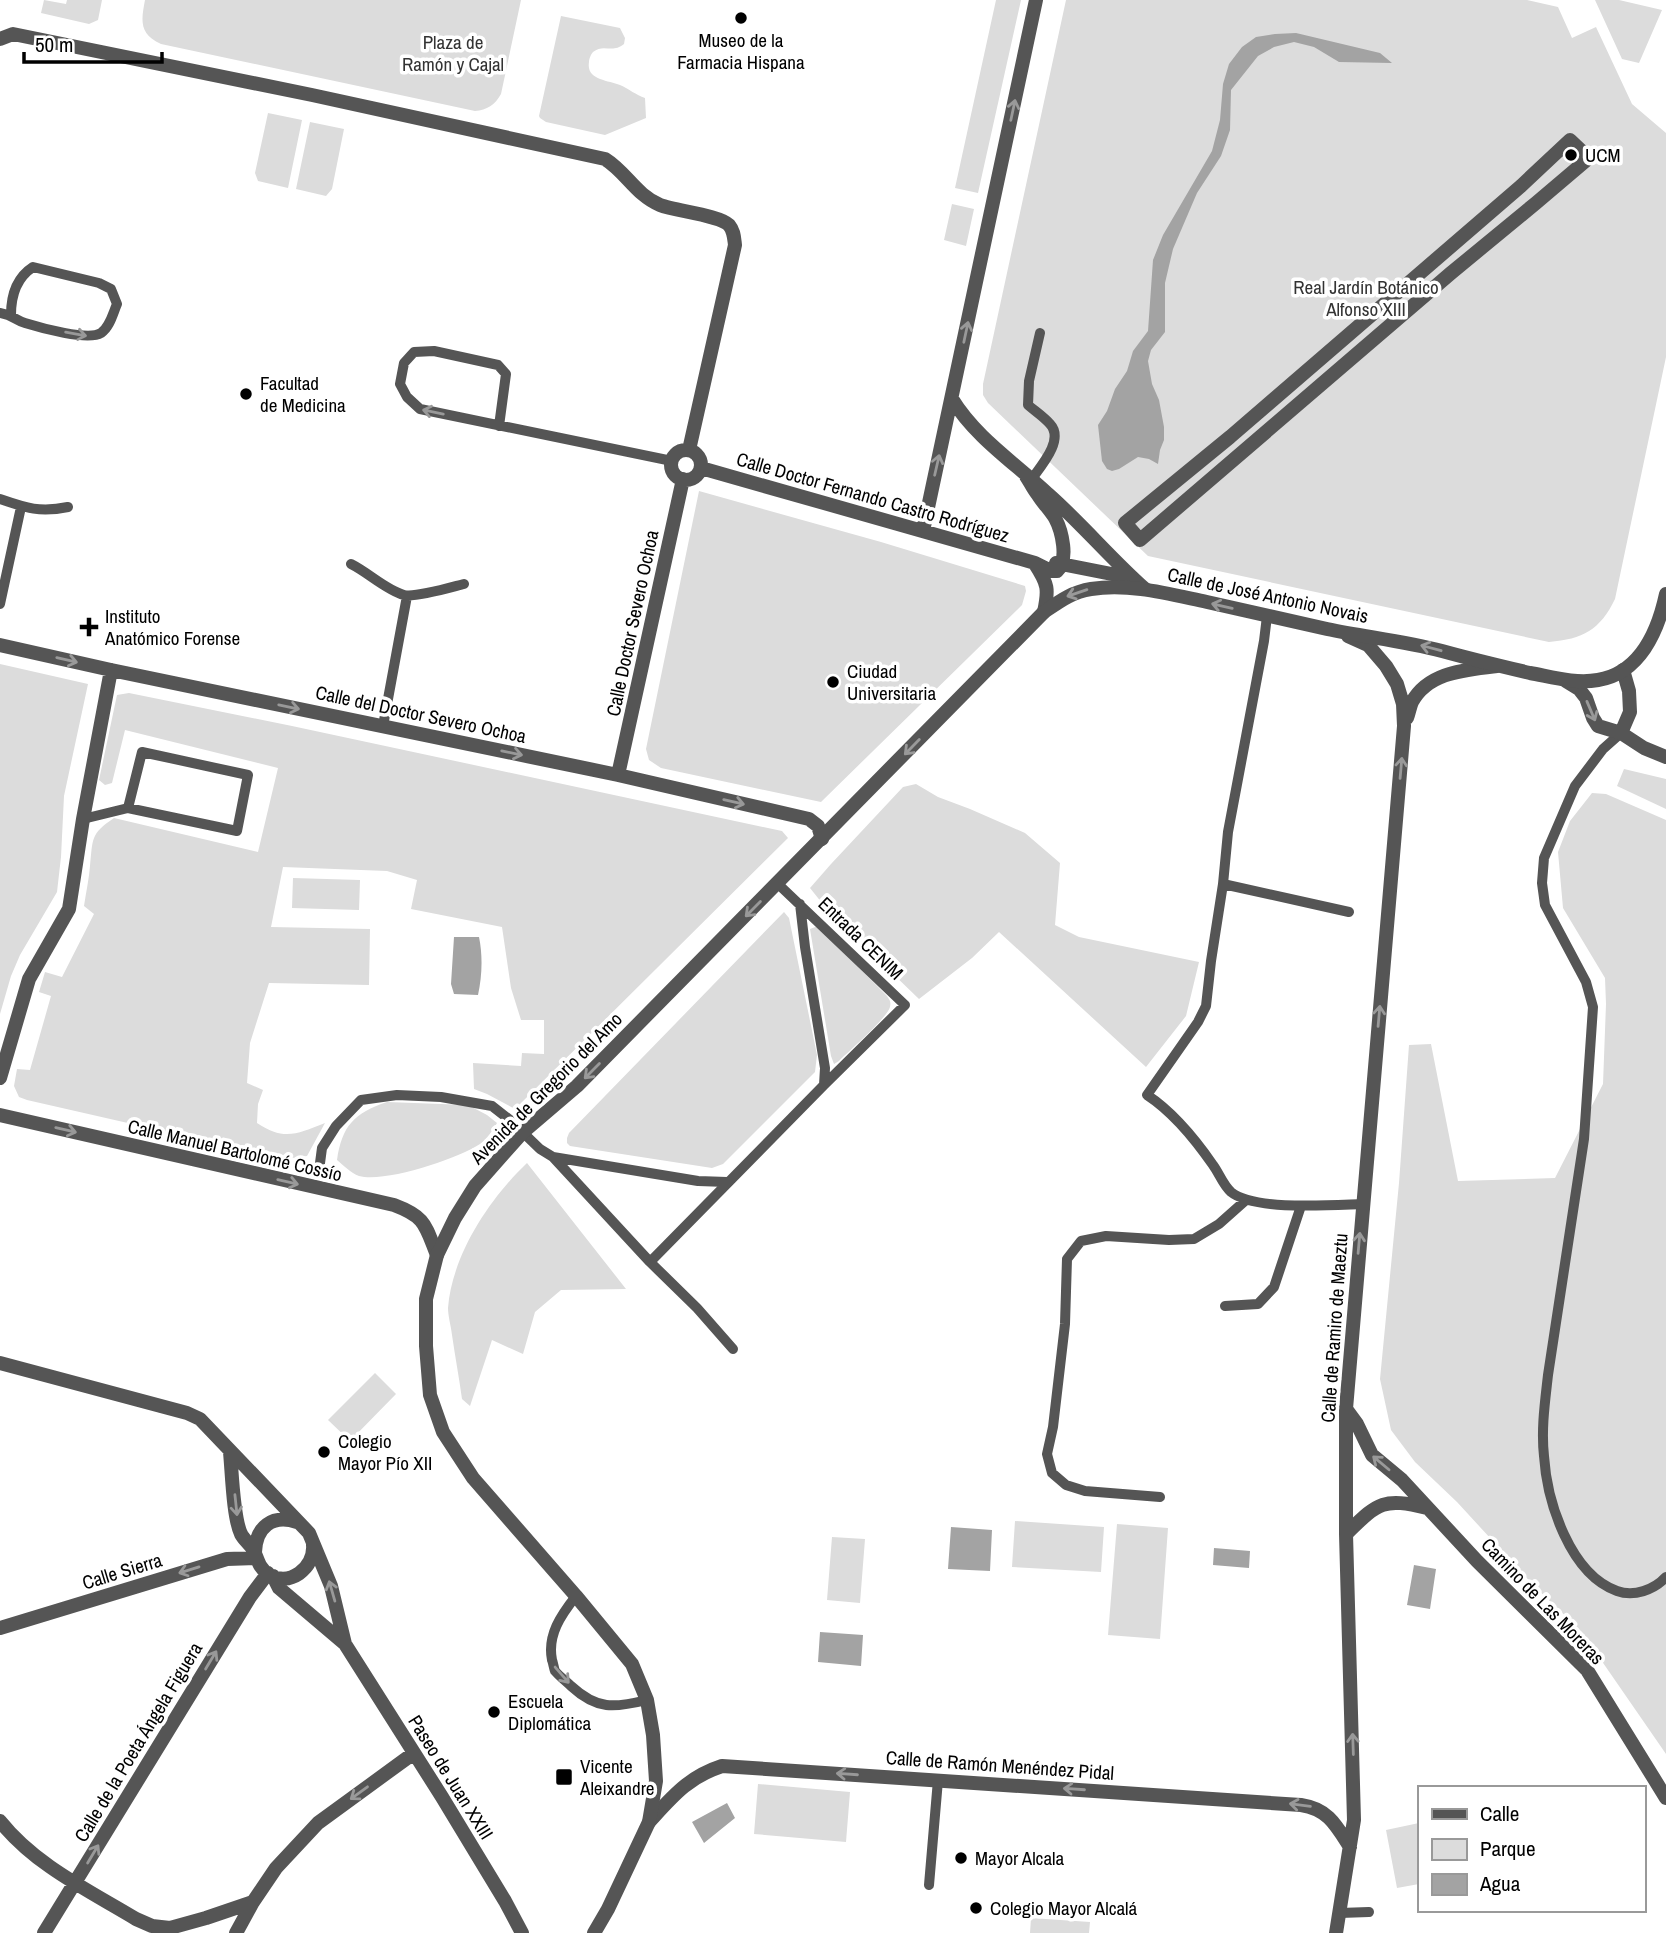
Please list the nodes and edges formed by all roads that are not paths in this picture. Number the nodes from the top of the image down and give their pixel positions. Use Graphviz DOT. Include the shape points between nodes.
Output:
graph roads {
  1 [pos="1036,0"];
  2 [pos="0,39"];
  3 [pos="0,313"];
  4 [pos="11,315"];
  5 [pos="1040,333"];
  6 [pos="952,399"];
  7 [pos="499,426"];
  8 [pos="689,450"];
  9 [pos="672,461"];
  10 [pos="701,468"];
  11 [pos="1029,478"];
  12 [pos="683,480"];
  13 [pos="0,499"];
  14 [pos="21,507"];
  15 [pos="68,507"];
  16 [pos="1124,528"];
  17 [pos="923,531"];
  18 [pos="1035,563"];
  19 [pos="1063,563"];
  20 [pos="351,564"];
  21 [pos="1133,578"];
  22 [pos="464,584"];
  23 [pos="1145,589"];
  24 [pos="1666,594"];
  25 [pos="407,596"];
  26 [pos="0,604"];
  27 [pos="1044,612"];
  28 [pos="1267,616"];
  29 [pos="1337,631"];
  30 [pos="0,645"];
  31 [pos="1497,666"];
  32 [pos="111,670"];
  33 [pos="1623,670"];
  34 [pos="1566,681"];
  35 [pos="383,726"];
  36 [pos="1404,726"];
  37 [pos="1621,733"];
  38 [pos="1666,757"];
  39 [pos="618,775"];
  40 [pos="128,808"];
  41 [pos="83,819"];
  42 [pos="822,839"];
  43 [pos="778,884"];
  44 [pos="1223,884"];
  45 [pos="800,904"];
  46 [pos="1349,912"];
  47 [pos="0,1078"];
  48 [pos="824,1085"];
  49 [pos="0,1115"];
  50 [pos="522,1133"];
  51 [pos="553,1157"];
  52 [pos="320,1163"];
  53 [pos="727,1182"];
  54 [pos="1246,1200"];
  55 [pos="1363,1204"];
  56 [pos="1301,1206"];
  57 [pos="437,1255"];
  58 [pos="650,1262"];
  59 [pos="1225,1306"];
  60 [pos="733,1349"];
  61 [pos="1,1368"];
  62 [pos="1346,1409"];
  63 [pos="230,1452"];
  64 [pos="1160,1497"];
  65 [pos="1429,1508"];
  66 [pos="297,1522"];
  67 [pos="1346,1534"];
  68 [pos="313,1541"];
  69 [pos="255,1555"];
  70 [pos="270,1575"];
  71 [pos="1666,1577"];
  72 [pos="576,1595"];
  73 [pos="0,1628"];
  74 [pos="345,1644"];
  75 [pos="647,1700"];
  76 [pos="414,1753"];
  77 [pos="938,1780"];
  78 [pos="1666,1798"];
  79 [pos="0,1821"];
  80 [pos="649,1822"];
  81 [pos="1350,1847"];
  82 [pos="75,1882"];
  83 [pos="929,1885"];
  84 [pos="253,1902"];
  85 [pos="1368,1912"];
  86 [pos="1339,1913"];
  87 [pos="44,1933"];
  88 [pos="236,1933"];
  89 [pos="522,1933"];
  90 [pos="594,1933"];
  91 [pos="1336,1933"];
  6 -- 1 [label="street, one-way"];
  2 -- 8 [label="street" via="13,34 605,159 639,192 660,205 726,222 734,232 735,246"];
  3 -- 4 [label="lane"];
  4 -- 4 [label="lane, one-way" via="22,323 85,337 101,334 117,304 111,289 99,283 33,267 16,286"];
  5 -- 11 [label="lane" via="1028,405 1052,425 1055,437 1047,459"];
  6 -- 11 [label="street, Calle de José Antonio Novais" via="981,436"];
  17 -- 6 [label="street, one-way"];
  7 -- 7 [label="lane, one-way" via="420,409 400,384 404,363 414,352 434,351 498,365 506,374"];
  7 -- 9 [label="lane"];
  8 -- 9 [label="street" via="680,450"];
  8 -- 10 [label="street" via="698,454"];
  9 -- 12 [label="street" via="675,475"];
  10 -- 12 [label="street" via="692,479"];
  10 -- 17 [label="street, Calle Doctor Fernando Castro Rodríguez"];
  11 -- 19 [label="street" via="1055,518"];
  11 -- 21 [label="street, Calle de José Antonio Novais"];
  12 -- 39 [label="street, Calle Doctor Severo Ochoa"];
  13 -- 14 [label="lane"];
  14 -- 15 [label="lane" via="47,512"];
  14 -- 26 [label="lane"];
  16 -- 16 [label="street" via="1140,540 1589,158 1570,140"];
  17 -- 18 [label="street, Calle Doctor Fernando Castro Rodríguez"];
  18 -- 19 [label="street, Calle Doctor Fernando Castro Rodríguez"];
  18 -- 27 [label="street" via="1048,593"];
  19 -- 21 [label="street, Calle Doctor Fernando Castro Rodríguez"];
  20 -- 25 [label="lane"];
  21 -- 23 [label="street, Calle de José Antonio Novais"];
  22 -- 25 [label="lane"];
  23 -- 27 [label="street, Avenida de Gregorio del Amo, one-way" via="1072,593"];
  28 -- 23 [label="street, Calle de José Antonio Novais, one-way"];
  24 -- 33 [label="street, Calle de José Antonio Novais" via="1652,638"];
  25 -- 35 [label="lane"];
  27 -- 42 [label="street, Avenida de Gregorio del Amo, one-way"];
  28 -- 29 [label="street, Calle de José Antonio Novais"];
  28 -- 44 [label="lane" via="1227,832"];
  31 -- 29 [label="street, Calle de José Antonio Novais, one-way" via="1420,645"];
  29 -- 36 [label="street, Calle de Ramiro de Maeztu" via="1368,645 1386,666 1403,704"];
  30 -- 32 [label="street, Calle del Doctor Severo Ochoa, one-way"];
  31 -- 34 [label="street, Calle de José Antonio Novais"];
  31 -- 36 [label="street, Calle de Ramiro de Maeztu" via="1461,670 1428,684 1413,701"];
  32 -- 35 [label="street, Calle del Doctor Severo Ochoa, one-way"];
  32 -- 41 [label="street"];
  33 -- 34 [label="street, Calle de José Antonio Novais" via="1600,680"];
  33 -- 37 [label="street" via="1630,712"];
  34 -- 37 [label="street, one-way" via="1586,698 1598,726"];
  35 -- 39 [label="street, Calle del Doctor Severo Ochoa, one-way"];
  55 -- 36 [label="street, Calle de Ramiro de Maeztu, one-way"];
  37 -- 38 [label="street"];
  37 -- 71 [label="lane" via="1575,786 1544,858 1545,905 1587,982 1592,1007 1584,1139 1548,1375 1543,1447 1554,1506 1585,1570 1598,1582 1625,1594 1641,1592"];
  39 -- 42 [label="street, Calle del Doctor Severo Ochoa, one-way" via="808,819 818,826"];
  40 -- 40 [label="lane" via="237,831 248,775 142,752"];
  40 -- 41 [label="lane"];
  41 -- 47 [label="street" via="69,909 29,979"];
  42 -- 43 [label="street, Avenida de Gregorio del Amo"];
  43 -- 45 [label="lane, Entrada CENIM"];
  43 -- 50 [label="street, Avenida de Gregorio del Amo, one-way" via="577,1086"];
  44 -- 46 [label="lane"];
  44 -- 54 [label="lane" via="1206,1006 1147,1095 1183,1127 1230,1191"];
  45 -- 48 [label="lane, Entrada CENIM"];
  45 -- 48 [label="lane, Entrada CENIM" via="905,1005"];
  48 -- 53 [label="lane, Entrada CENIM"];
  49 -- 57 [label="street, Calle Manuel Bartolomé Cossío, one-way" via="394,1205 420,1217"];
  50 -- 51 [label="lane"];
  50 -- 52 [label="lane" via="492,1106 441,1097 397,1095 361,1100 336,1126 322,1148"];
  50 -- 57 [label="street, Avenida de Gregorio del Amo" via="475,1186"];
  51 -- 53 [label="lane"];
  51 -- 58 [label="lane"];
  53 -- 58 [label="lane, Entrada CENIM"];
  54 -- 56 [label="lane"];
  54 -- 64 [label="lane" via="1194,1239 1106,1236 1081,1241 1067,1259 1065,1324 1047,1454 1052,1473 1066,1485 1085,1491"];
  55 -- 56 [label="lane"];
  62 -- 55 [label="street, Calle de Ramiro de Maeztu, one-way"];
  56 -- 59 [label="lane" via="1274,1287 1258,1304"];
  57 -- 72 [label="street, Avenida de Gregorio del Amo" via="426,1299 426,1346 430,1395 443,1432 473,1478"];
  58 -- 60 [label="lane"];
  61 -- 63 [label="street" via="187,1413 200,1419"];
  65 -- 62 [label="street, Camino de Las Moreras, one-way" via="1372,1455"];
  62 -- 67 [label="street, Calle de Ramiro de Maeztu"];
  63 -- 66 [label="street"];
  63 -- 69 [label="street, one-way" via="241,1534"];
  65 -- 67 [label="street" via="1385,1502"];
  65 -- 78 [label="street, Camino de Las Moreras" via="1587,1671"];
  66 -- 68 [label="street"];
  66 -- 69 [label="street" via="279,1519 263,1527"];
  81 -- 67 [label="street, Calle de Ramiro de Maeztu, one-way" via="1354,1788"];
  68 -- 70 [label="street" via="312,1559 300,1574"];
  74 -- 68 [label="street, one-way" via="331,1586"];
  69 -- 70 [label="street"];
  69 -- 73 [label="street, Calle Sierra, one-way" via="227,1559"];
  70 -- 74 [label="street"];
  82 -- 70 [label="street, Calle de la Poeta Ángela Figuera, one-way" via="250,1597"];
  72 -- 75 [label="street, Avenida de Gregorio del Amo" via="632,1664"];
  72 -- 75 [label="lane, one-way" via="552,1639 555,1670 584,1698 606,1706"];
  74 -- 76 [label="street, Paseo de Juan XXIII"];
  75 -- 80 [label="street, Avenida de Gregorio del Amo" via="656,1781"];
  76 -- 84 [label="street, one-way" via="318,1824 276,1868"];
  76 -- 89 [label="street, Paseo de Juan XXIII"];
  77 -- 80 [label="street, Calle de Ramón Menéndez Pidal, one-way" via="722,1766 686,1784"];
  81 -- 77 [label="street, Calle de Ramón Menéndez Pidal, one-way" via="1328,1816 1301,1805"];
  77 -- 83 [label="lane"];
  79 -- 82 [label="street" via="43,1863"];
  80 -- 90 [label="street, Avenida de Gregorio del Amo"];
  81 -- 86 [label="street, Calle de Ramiro de Maeztu"];
  82 -- 84 [label="street" via="152,1926 170,1928"];
  82 -- 87 [label="street, Calle de la Poeta Ángela Figuera"];
  84 -- 88 [label="street"];
  85 -- 86 [label="lane"];
  86 -- 91 [label="street, Calle de Ramiro de Maeztu"];
}
